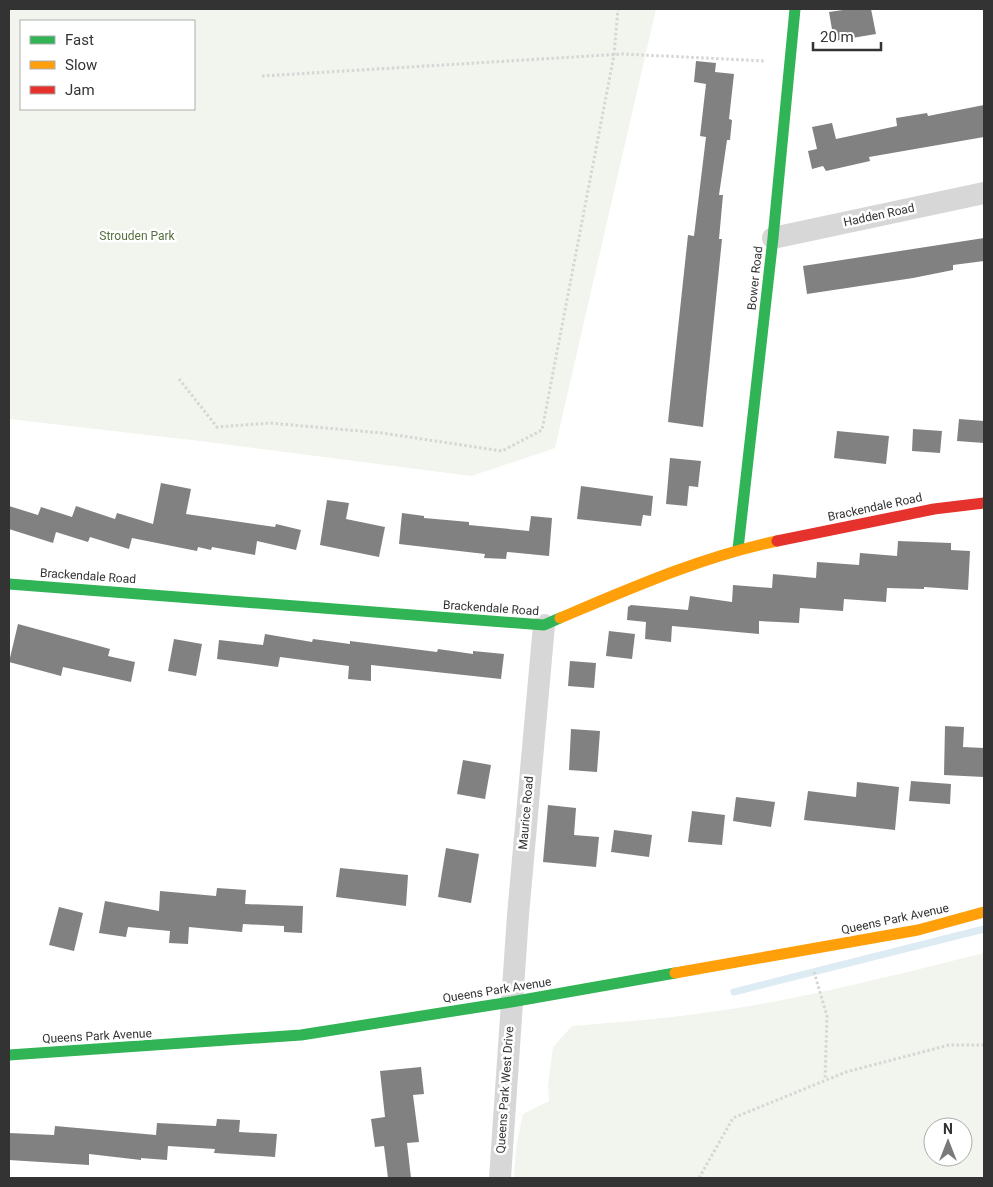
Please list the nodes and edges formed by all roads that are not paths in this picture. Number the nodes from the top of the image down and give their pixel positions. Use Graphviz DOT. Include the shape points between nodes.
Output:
graph roads {
  1 [pos="795,9"];
  2 [pos="984,193"];
  3 [pos="773,238"];
  4 [pos="984,503"];
  5 [pos="738,549"];
  6 [pos="9,584"];
  7 [pos="544,626"];
  8 [pos="984,912"];
  9 [pos="511,1002"];
  10 [pos="9,1055"];
  11 [pos="500,1178"];
  1 -- 3 [label="street, Bower Road"];
  2 -- 3 [label="street, Hadden Road"];
  3 -- 5 [label="street, Bower Road"];
  4 -- 5 [label="street, Brackendale Road" via="934,509"];
  5 -- 7 [label="street, Brackendale Road" via="680,568"];
  6 -- 7 [label="street, Brackendale Road"];
  7 -- 9 [label="street, Maurice Road"];
  8 -- 9 [label="street, Queens Park Avenue" via="918,930"];
  9 -- 10 [label="street, Queens Park Avenue" via="301,1035"];
  9 -- 11 [label="street, Queens Park West Drive"];
}
